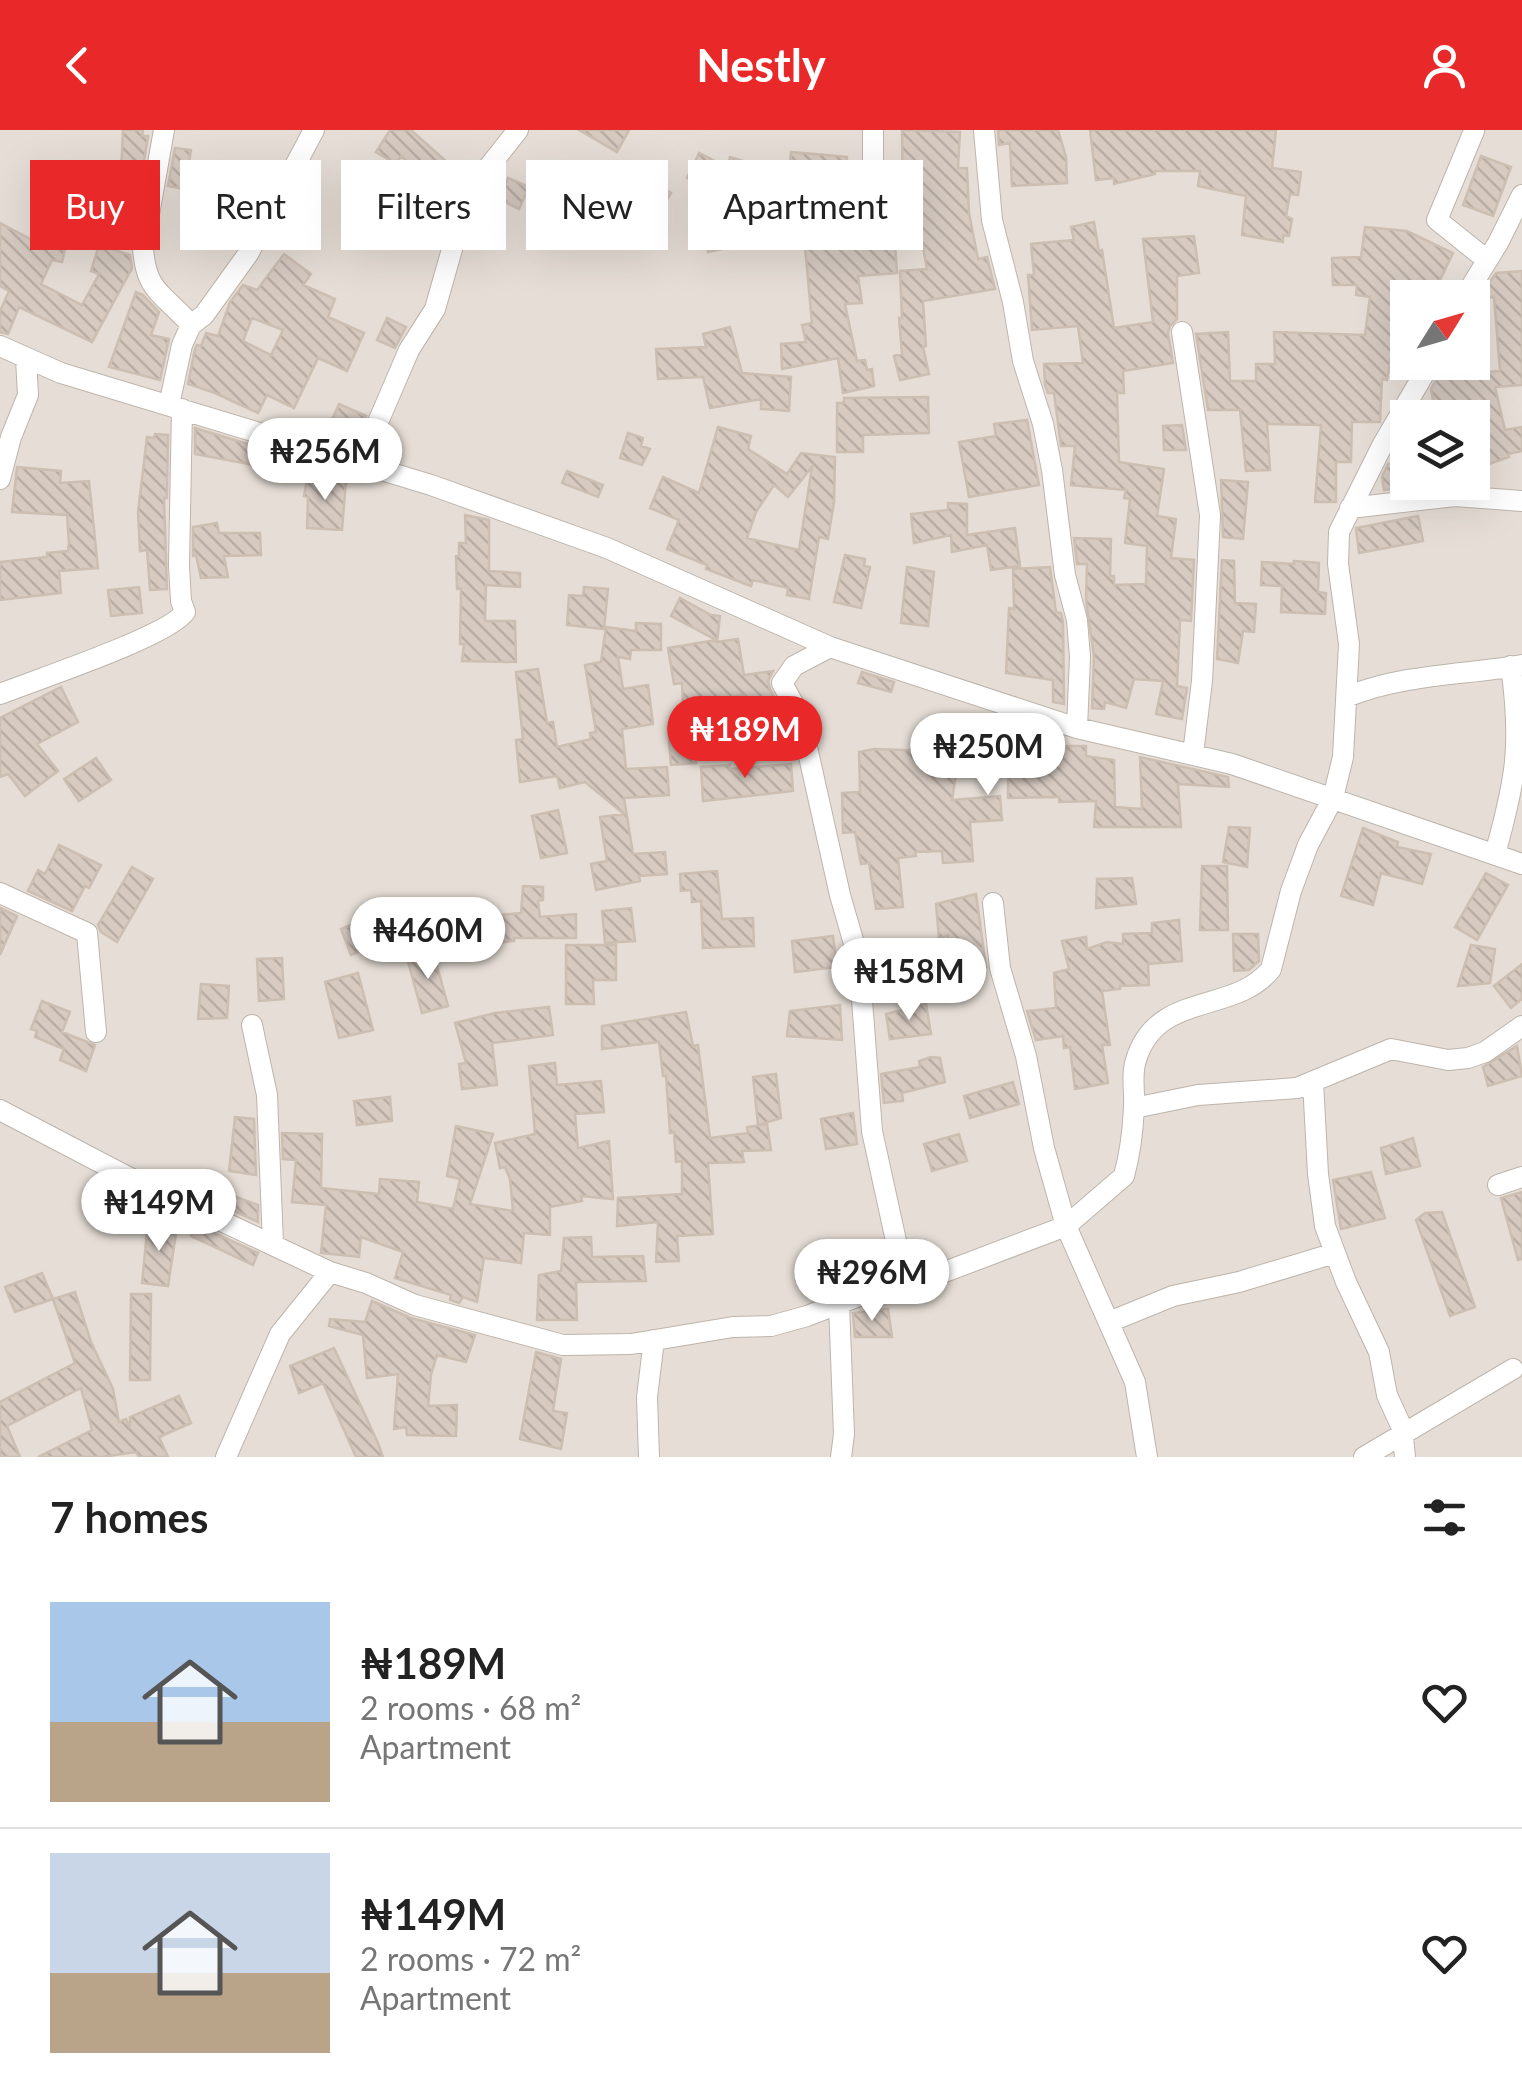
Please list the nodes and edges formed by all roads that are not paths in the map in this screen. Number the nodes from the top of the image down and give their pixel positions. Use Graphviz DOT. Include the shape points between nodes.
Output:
graph roads {
  1 [pos="164,130"];
  2 [pos="314,130"];
  3 [pos="518,130"];
  4 [pos="872,130"];
  5 [pos="984,130"];
  6 [pos="1474,131"];
  7 [pos="872,160"];
  8 [pos="1522,195"];
  9 [pos="1487,260"];
  10 [pos="1475,280"];
  11 [pos="190,326"];
  12 [pos="1182,332"];
  13 [pos="0,346"];
  14 [pos="26,359"];
  15 [pos="1420,380"];
  16 [pos="175,407"];
  17 [pos="360,464"];
  18 [pos="0,479"];
  19 [pos="1522,501"];
  20 [pos="1350,508"];
  21 [pos="830,647"];
  22 [pos="1516,666"];
  23 [pos="0,694"];
  24 [pos="1348,696"];
  25 [pos="1078,728"];
  26 [pos="1193,754"];
  27 [pos="1333,798"];
  28 [pos="1495,854"];
  29 [pos="1522,864"];
  30 [pos="0,892"];
  31 [pos="993,903"];
  32 [pos="252,1025"];
  33 [pos="1522,1026"];
  34 [pos="96,1032"];
  35 [pos="1313,1082"];
  36 [pos="1134,1108"];
  37 [pos="0,1110"];
  38 [pos="1522,1177"];
  39 [pos="1498,1186"];
  40 [pos="1066,1226"];
  41 [pos="273,1244"];
  42 [pos="1335,1253"];
  43 [pos="330,1272"];
  44 [pos="905,1282"];
  45 [pos="838,1304"];
  46 [pos="1108,1322"];
  47 [pos="654,1340"];
  48 [pos="1513,1369"];
  49 [pos="1404,1446"];
  50 [pos="226,1457"];
  51 [pos="649,1457"];
  52 [pos="842,1457"];
  53 [pos="1147,1457"];
  54 [pos="1364,1457"];
  1 -- 11 [label="street" via="142,248 154,288"];
  2 -- 11 [label="street" via="248,254"];
  3 -- 17 [label="street" via="468,192 434,308"];
  4 -- 7 [label="street"];
  5 -- 25 [label="street" via="992,220 1046,440 1077,620"];
  6 -- 9 [label="street" via="1437,220"];
  8 -- 9 [label="street"];
  9 -- 10 [label="street"];
  11 -- 16 [label="street"];
  12 -- 26 [label="street" via="1210,514"];
  13 -- 14 [label="street"];
  14 -- 16 [label="street"];
  14 -- 18 [label="street" via="28,395"];
  15 -- 20 [label="street"];
  16 -- 17 [label="street"];
  16 -- 23 [label="street" via="185,612 170,626 106,655"];
  17 -- 21 [label="street" via="607,548"];
  19 -- 20 [label="street" via="1455,496"];
  20 -- 24 [label="street" via="1338,564"];
  21 -- 25 [label="street"];
  21 -- 44 [label="street" via="794,666 782,683 800,716 859,961 872,1131"];
  22 -- 24 [label="street" via="1441,672"];
  22 -- 28 [label="street" via="1520,747"];
  24 -- 27 [label="street"];
  25 -- 26 [label="street"];
  26 -- 27 [label="street"];
  27 -- 28 [label="street"];
  27 -- 36 [label="street" via="1308,845 1271,969 1250,987 1160,1022 1134,1064"];
  28 -- 29 [label="street"];
  30 -- 34 [label="street" via="87,933"];
  31 -- 40 [label="street" via="1000,968"];
  32 -- 41 [label="street" via="267,1095"];
  33 -- 35 [label="street" via="1468,1058 1392,1049"];
  35 -- 36 [label="street"];
  35 -- 42 [label="street" via="1318,1174"];
  36 -- 40 [label="street" via="1124,1176"];
  37 -- 41 [label="street"];
  38 -- 39 [label="street"];
  40 -- 44 [label="street"];
  40 -- 46 [label="street"];
  41 -- 43 [label="street"];
  42 -- 46 [label="street" via="1173,1296"];
  42 -- 49 [label="street" via="1379,1352"];
  43 -- 47 [label="street" via="414,1305 563,1344"];
  43 -- 50 [label="street" via="280,1334"];
  44 -- 45 [label="street"];
  45 -- 47 [label="street" via="770,1326"];
  45 -- 52 [label="street"];
  46 -- 53 [label="street" via="1135,1382"];
  47 -- 51 [label="street"];
  48 -- 49 [label="street"];
  49 -- 54 [label="street"];
}
